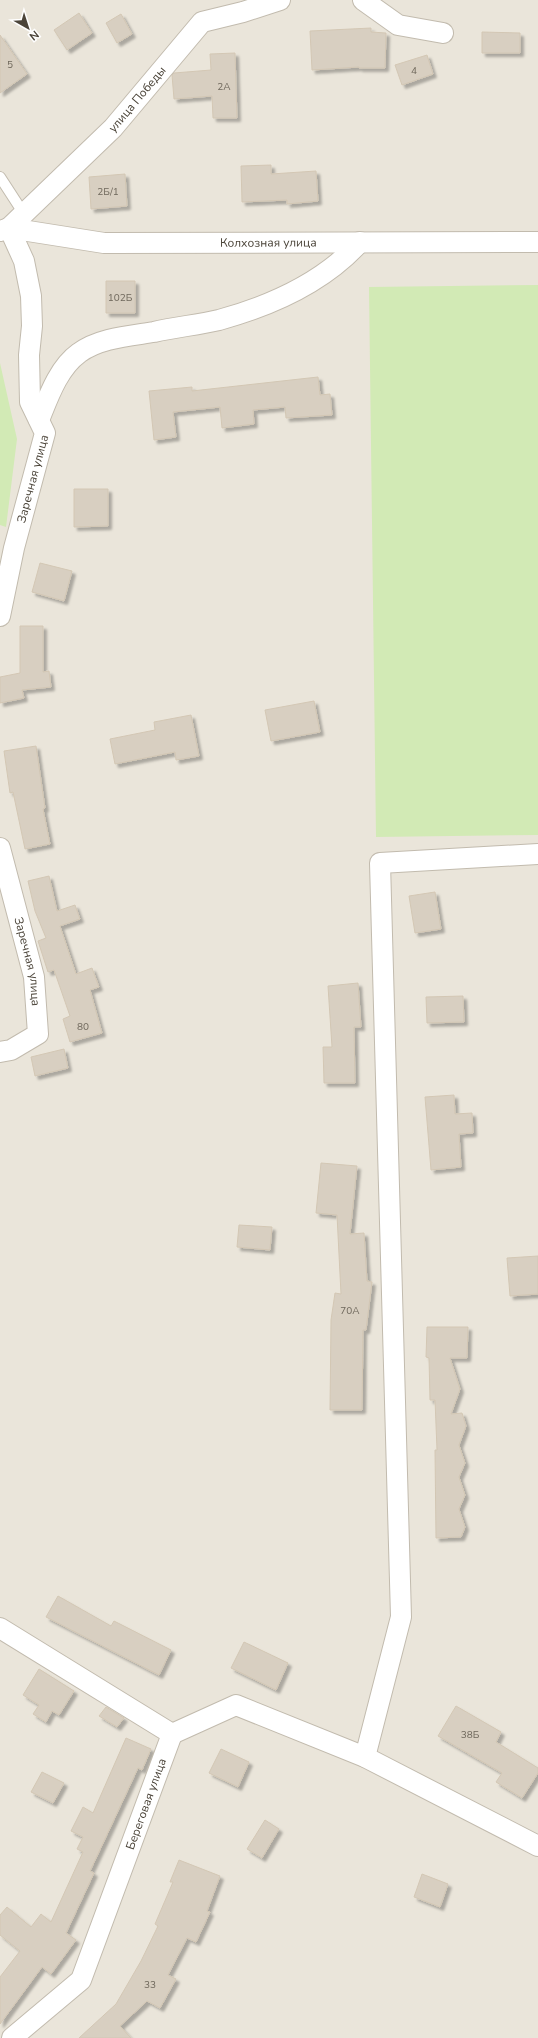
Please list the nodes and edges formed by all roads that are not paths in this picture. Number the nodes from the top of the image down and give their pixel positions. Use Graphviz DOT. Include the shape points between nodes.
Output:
graph roads {
  1 [pos="280,0"];
  2 [pos="363,0"];
  3 [pos="443,33"];
  4 [pos="0,177"];
  5 [pos="24,214"];
  6 [pos="4,230"];
  7 [pos="360,242"];
  8 [pos="538,242"];
  9 [pos="39,420"];
  10 [pos="0,616"];
  11 [pos="0,848"];
  12 [pos="538,854"];
  13 [pos="4,880"];
  14 [pos="0,1052"];
  15 [pos="0,1628"];
  16 [pos="172,1734"];
  17 [pos="364,1757"];
  18 [pos="538,1846"];
  19 [pos="12,2038"];
  1 -- 5 [label="street, улица Победы" via="202,22 113,128"];
  2 -- 3 [label="street" via="398,24"];
  4 -- 5 [label="lane"];
  5 -- 6 [label="street, улица Победы"];
  6 -- 7 [label="street, Колхозная улица" via="104,243"];
  6 -- 9 [label="street, Заречная улица" via="24,261 31,296 30,402"];
  7 -- 8 [label="street, Колхозная улица"];
  7 -- 9 [label="street" via="349,255 311,281 265,306 218,320 100,342 78,354 57,378"];
  9 -- 10 [label="street, Заречная улица" via="45,433 14,548"];
  11 -- 13 [label="street, Заречная улица"];
  12 -- 17 [label="street" via="380,863 401,1617"];
  13 -- 14 [label="street, Заречная улица" via="34,977 38,1034 11,1050"];
  15 -- 16 [label="street"];
  16 -- 17 [label="street" via="236,1705"];
  16 -- 19 [label="street, Береговая улица" via="81,1980"];
  17 -- 18 [label="street"];
}
